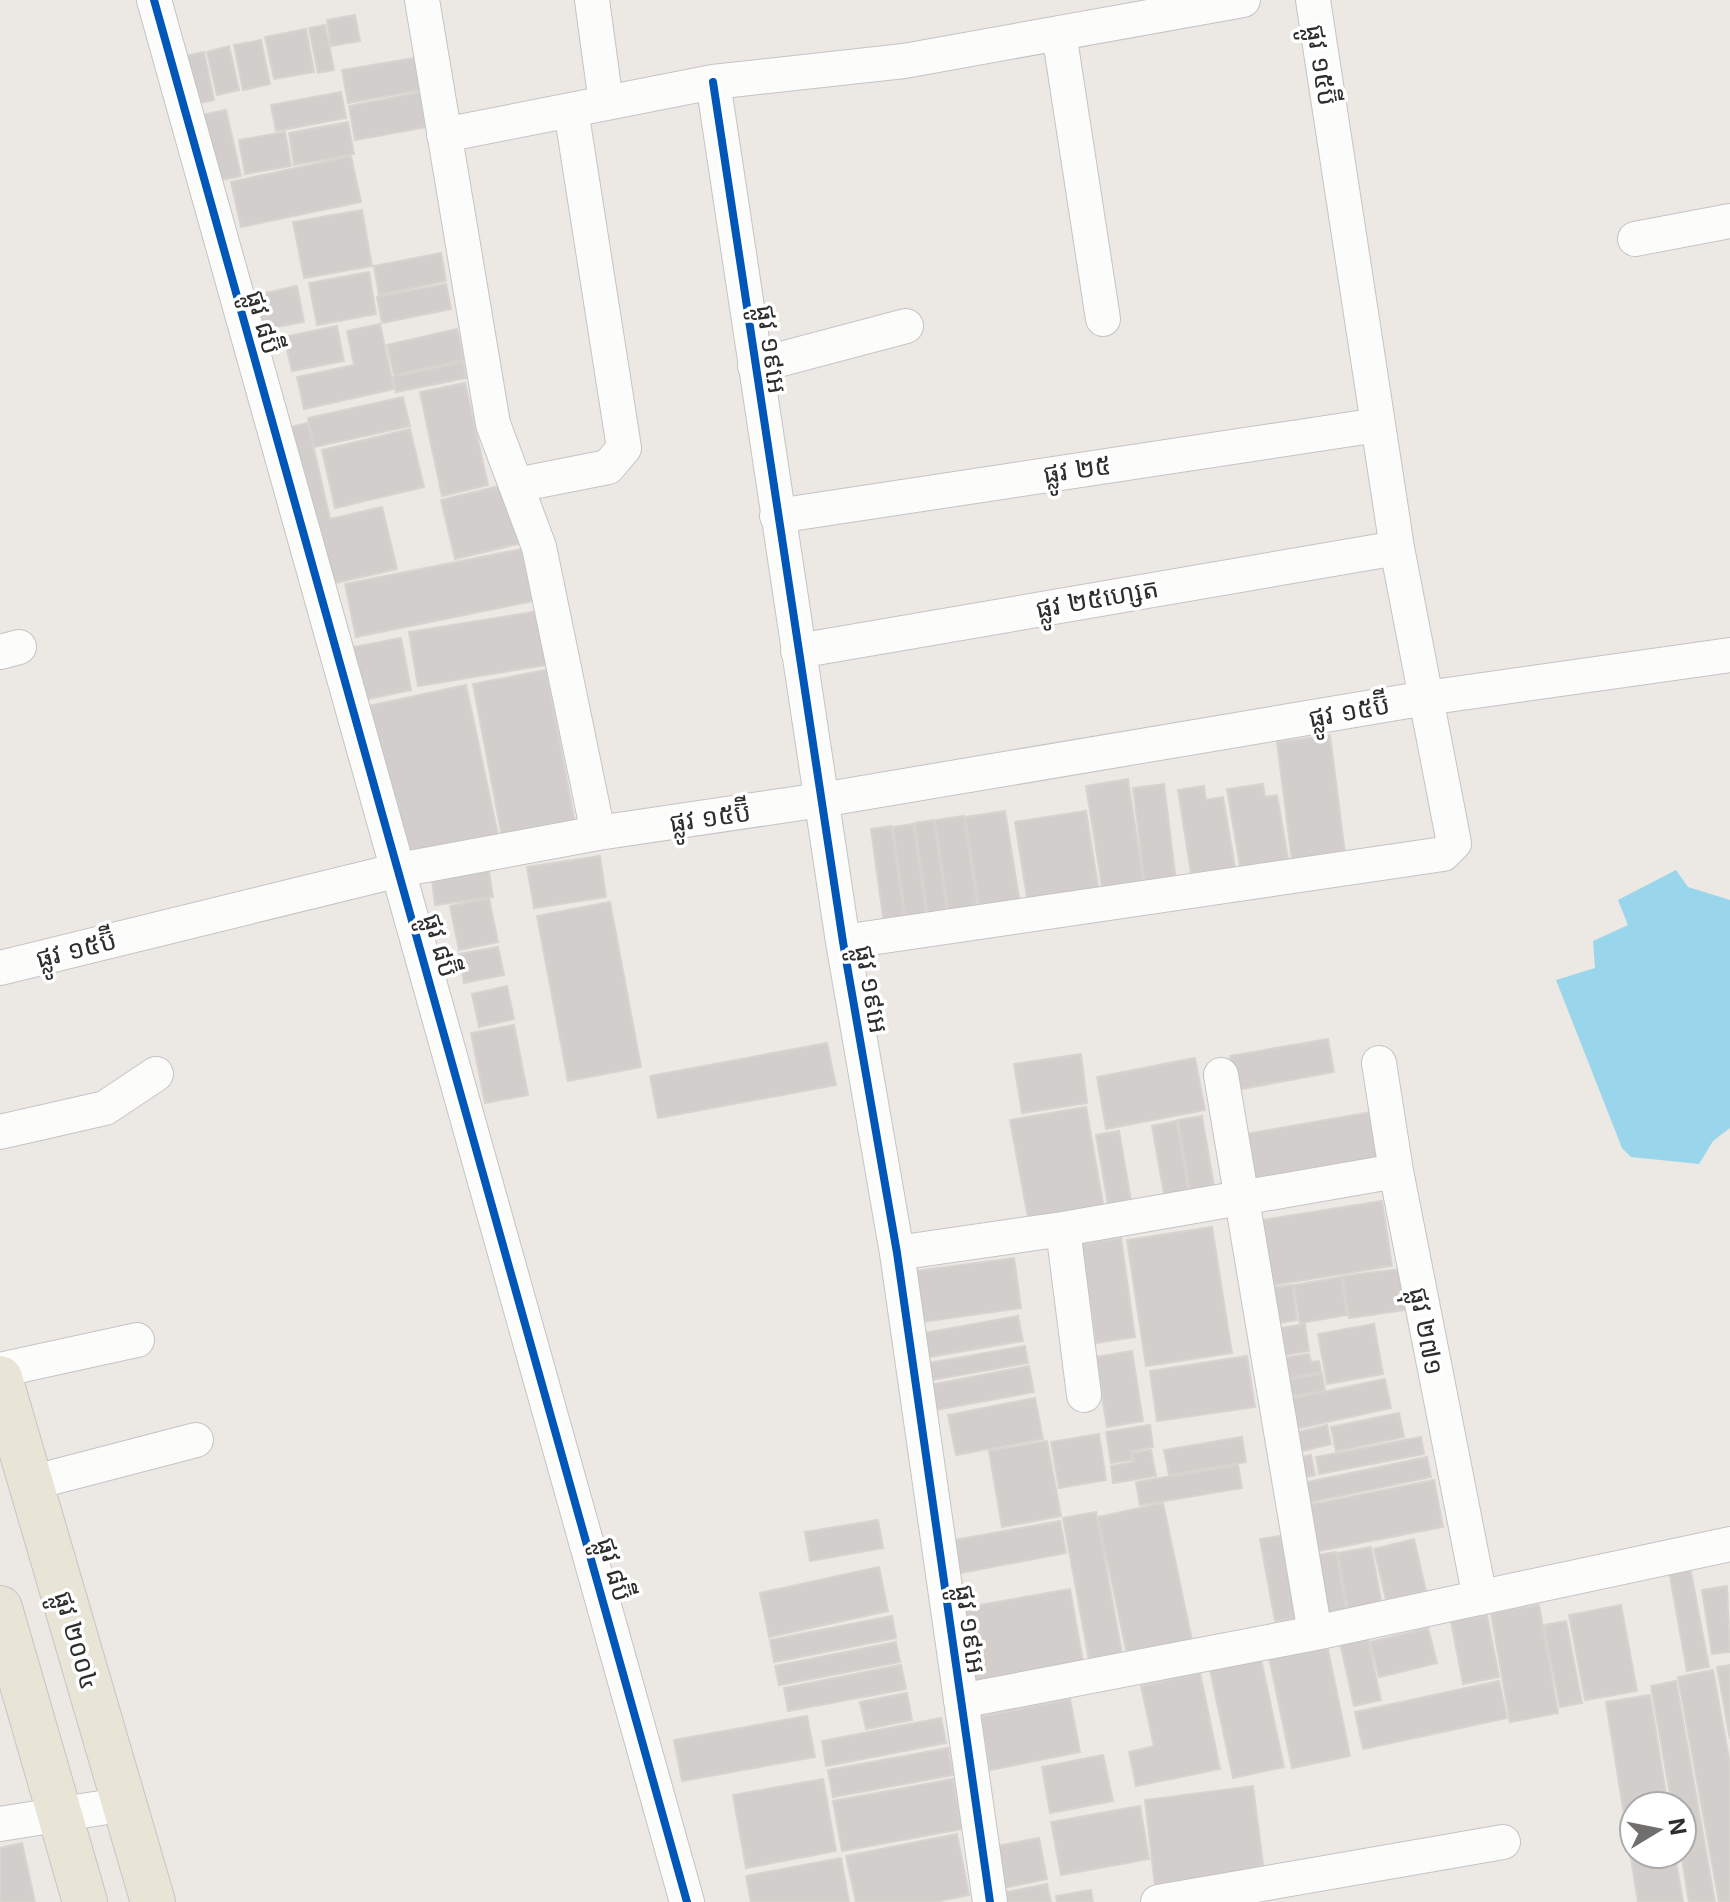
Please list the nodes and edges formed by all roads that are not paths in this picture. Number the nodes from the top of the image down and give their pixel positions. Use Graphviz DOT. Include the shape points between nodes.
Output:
graph roads {
  1 [pos="154,0"];
  2 [pos="422,0"];
  3 [pos="592,0"];
  4 [pos="1243,0"];
  5 [pos="1313,0"];
  6 [pos="1059,33"];
  7 [pos="713,82"];
  8 [pos="606,103"];
  9 [pos="571,110"];
  10 [pos="444,135"];
  11 [pos="1730,221"];
  12 [pos="1635,239"];
  13 [pos="1103,319"];
  14 [pos="906,326"];
  15 [pos="755,366"];
  16 [pos="1378,425"];
  17 [pos="517,485"];
  18 [pos="777,516"];
  19 [pos="1397,548"];
  20 [pos="798,651"];
  21 [pos="1730,655"];
  22 [pos="1426,698"];
  23 [pos="821,800"];
  24 [pos="598,833"];
  25 [pos="399,870"];
  26 [pos="843,942"];
  27 [pos="0,968"];
  28 [pos="1379,1063"];
  29 [pos="156,1074"];
  30 [pos="1221,1075"];
  31 [pos="0,1132"];
  32 [pos="1396,1171"];
  33 [pos="1242,1197"];
  34 [pos="1063,1229"];
  35 [pos="897,1253"];
  36 [pos="137,1340"];
  37 [pos="0,1370"];
  38 [pos="0,1378"];
  39 [pos="1084,1395"];
  40 [pos="196,1440"];
  41 [pos="31,1483"];
  42 [pos="1730,1544"];
  43 [pos="1480,1598"];
  44 [pos="0,1608"];
  45 [pos="1315,1633"];
  46 [pos="961,1701"];
  47 [pos="126,1804"];
  48 [pos="60,1813"];
  49 [pos="0,1824"];
  50 [pos="1503,1842"];
  51 [pos="85,1902"];
  52 [pos="153,1902"];
  53 [pos="687,1902"];
  54 [pos="990,1902"];
  55 [pos="1158,1902"];
  1 -- 25 [label="street, ផ្លូវ ៨ប៊ី"];
  2 -- 10 [label="street"];
  3 -- 8 [label="street"];
  4 -- 6 [label="street"];
  5 -- 16 [label="street, ផ្លូវ ១៥ប៊ី"];
  6 -- 7 [label="street" via="904,61"];
  6 -- 13 [label="street"];
  7 -- 8 [label="street"];
  7 -- 15 [label="street, ផ្លូវ ១៩អេ"];
  8 -- 9 [label="street"];
  9 -- 10 [label="street"];
  9 -- 17 [label="street" via="624,448 608,467"];
  10 -- 17 [label="street" via="493,424"];
  11 -- 12 [label="street"];
  14 -- 15 [label="street"];
  15 -- 18 [label="street, ផ្លូវ ១៩អេ"];
  16 -- 18 [label="street, ផ្លូវ ២៥"];
  16 -- 19 [label="street, ផ្លូវ ១៥ប៊ី"];
  17 -- 24 [label="street" via="539,547"];
  18 -- 20 [label="street, ផ្លូវ ១៩អេ"];
  19 -- 20 [label="street, ផ្លូវ ២៥ហ្សេត"];
  19 -- 22 [label="street, ផ្លូវ ១៥ប៊ី"];
  20 -- 23 [label="street, ផ្លូវ ១៩អេ"];
  21 -- 22 [label="street, ផ្លូវ ១៥ប៊ី"];
  22 -- 23 [label="street, ផ្លូវ ១៥ប៊ី"];
  22 -- 26 [label="street, ផ្លូវ ១៥ប៊ី" via="1454,843 1443,854"];
  23 -- 24 [label="street, ផ្លូវ ១៥ប៊ី"];
  23 -- 26 [label="street, ផ្លូវ ១៩អេ"];
  24 -- 25 [label="street, ផ្លូវ ១៥ប៊ី"];
  25 -- 27 [label="street, ផ្លូវ ១៥ប៊ី"];
  25 -- 53 [label="street, ផ្លូវ ៨ប៊ី"];
  26 -- 35 [label="street, ផ្លូវ ១៩អេ"];
  28 -- 32 [label="street, ផ្លុវ ២៧១"];
  29 -- 31 [label="street" via="105,1108"];
  30 -- 33 [label="street"];
  32 -- 33 [label="street"];
  32 -- 43 [label="street, ផ្លុវ ២៧១"];
  33 -- 34 [label="street"];
  33 -- 45 [label="street"];
  34 -- 35 [label="street"];
  34 -- 39 [label="street"];
  35 -- 46 [label="street, ផ្លូវ ១៩អេ"];
  36 -- 37 [label="street"];
  38 -- 41 [label="main road, ផ្លូវ ២០០៤"];
  40 -- 41 [label="street"];
  41 -- 47 [label="main road, ផ្លូវ ២០០៤"];
  42 -- 43 [label="street"];
  43 -- 45 [label="street"];
  44 -- 48 [label="main road"];
  45 -- 46 [label="street"];
  46 -- 54 [label="street, ផ្លូវ ១៩អេ"];
  47 -- 48 [label="street"];
  47 -- 52 [label="main road, ផ្លូវ ២០០៤"];
  48 -- 49 [label="street"];
  48 -- 51 [label="main road"];
  50 -- 55 [label="street"];
}
